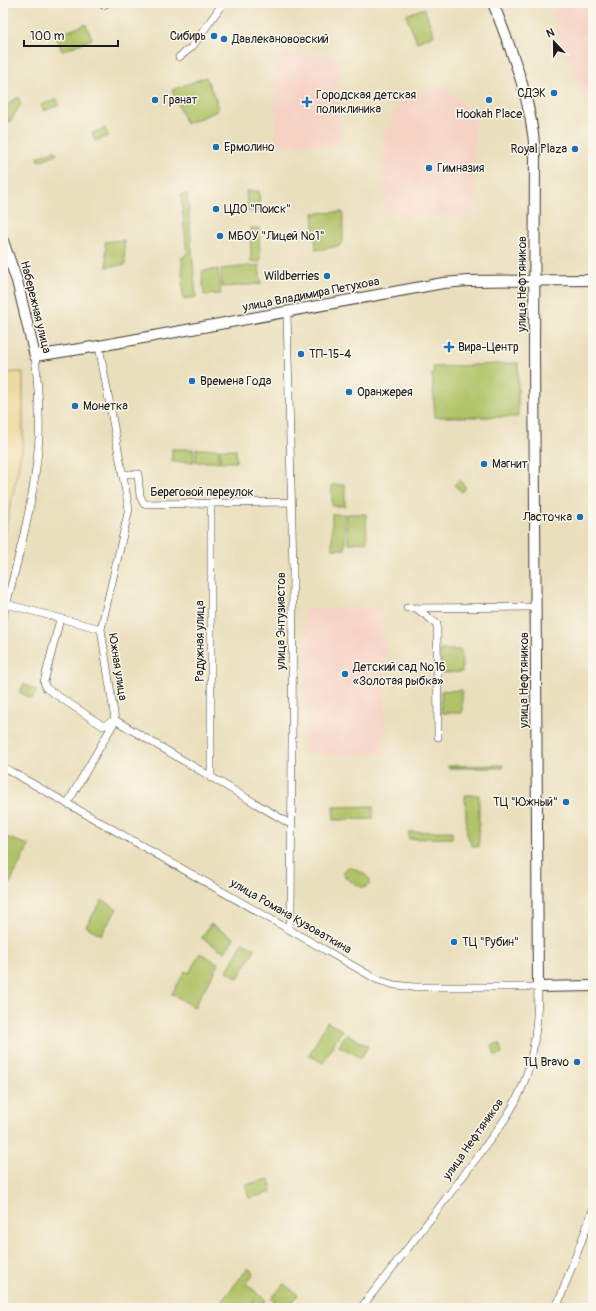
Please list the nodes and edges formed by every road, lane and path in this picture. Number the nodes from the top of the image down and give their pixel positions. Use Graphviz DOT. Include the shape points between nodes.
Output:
graph roads {
  1 [pos="224,3"];
  2 [pos="493,3"];
  3 [pos="178,57"];
  4 [pos="3,241"];
  5 [pos="535,280"];
  6 [pos="593,280"];
  7 [pos="287,312"];
  8 [pos="99,346"];
  9 [pos="36,356"];
  10 [pos="122,474"];
  11 [pos="291,502"];
  12 [pos="211,503"];
  13 [pos="6,604"];
  14 [pos="536,607"];
  15 [pos="407,608"];
  16 [pos="416,608"];
  17 [pos="3,617"];
  18 [pos="60,619"];
  19 [pos="101,629"];
  20 [pos="115,720"];
  21 [pos="438,737"];
  22 [pos="3,767"];
  23 [pos="211,778"];
  24 [pos="68,804"];
  25 [pos="292,824"];
  26 [pos="287,929"];
  27 [pos="538,986"];
  28 [pos="593,986"];
  29 [pos="593,1210"];
  30 [pos="361,1308"];
  31 [pos="554,1308"];
  1 -- 3 [label="street" via="192,46"];
  2 -- 5 [label="main road, улица Нефтяников" via="520,76 530,112 535,168"];
  4 -- 9 [label="main road, Набережная улица" via="17,281"];
  5 -- 6 [label="main road, улица Владимира Петухова"];
  5 -- 7 [label="main road, улица Владимира Петухова" via="443,283"];
  5 -- 14 [label="main road, улица Нефтяников"];
  7 -- 8 [label="main road, улица Владимира Петухова"];
  7 -- 11 [label="street, улица Энтузиастов"];
  8 -- 9 [label="main road, улица Владимира Петухова"];
  8 -- 10 [label="street, Южная улица"];
  9 -- 13 [label="street, Набережная улица" via="39,408 37,458 25,527"];
  10 -- 12 [label="street, Береговой переулок" via="138,474 140,496 144,504"];
  10 -- 19 [label="street, Южная улица" via="129,509"];
  11 -- 12 [label="street, Береговой переулок"];
  11 -- 25 [label="street, улица Энтузиастов"];
  12 -- 23 [label="street, Радужная улица"];
  13 -- 17 [label="street, Набережная улица"];
  13 -- 18 [label="street"];
  14 -- 16 [label="street"];
  14 -- 27 [label="main road, улица Нефтяников"];
  15 -- 16 [label="street"];
  16 -- 21 [label="street" via="437,624"];
  18 -- 19 [label="street"];
  18 -- 20 [label="street" via="44,682 46,688 103,726"];
  19 -- 20 [label="street, Южная улица"];
  20 -- 23 [label="street"];
  20 -- 24 [label="street"];
  22 -- 24 [label="street, улица Романа Кузоваткина"];
  23 -- 25 [label="street"];
  24 -- 26 [label="street, улица Романа Кузоваткина"];
  25 -- 26 [label="street, улица Энтузиастов" via="291,918"];
  26 -- 27 [label="street, улица Романа Кузоваткина" via="372,977 395,985"];
  27 -- 28 [label="main road, улица Романа Кузоваткина"];
  27 -- 30 [label="street, улица Нефтяников" via="538,1022 531,1057 523,1085 512,1108 463,1177"];
  29 -- 31 [label="street" via="559,1301"];
}
